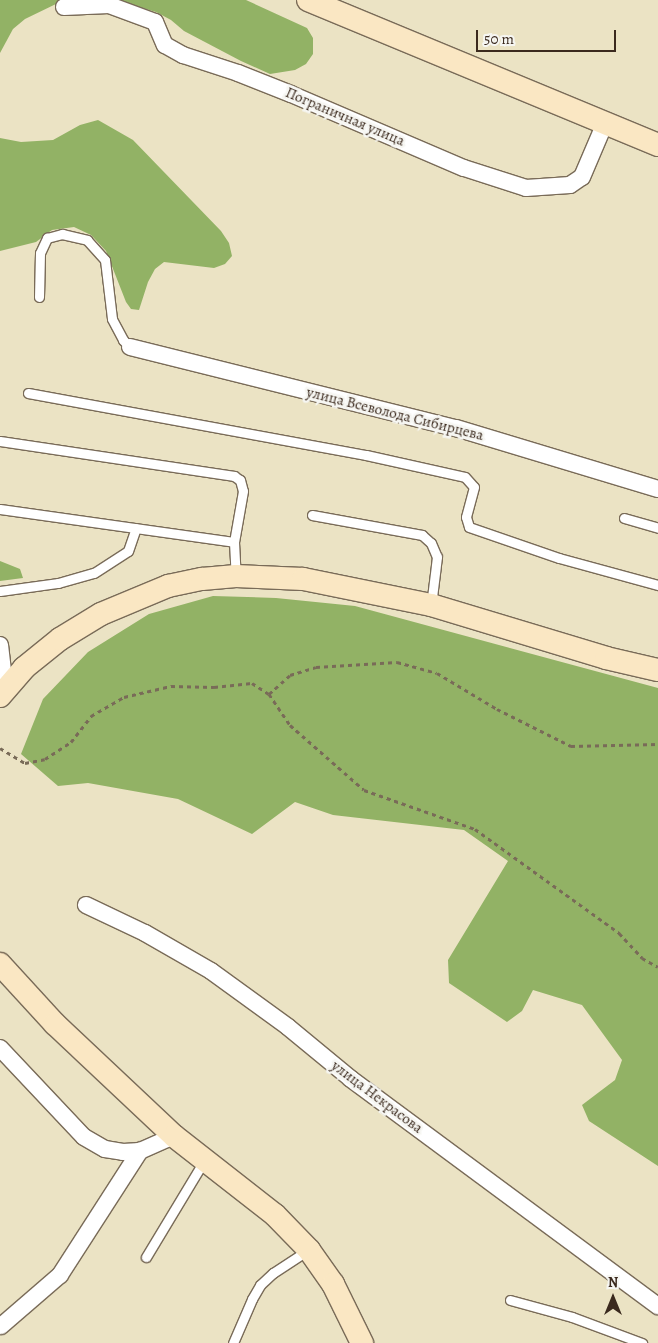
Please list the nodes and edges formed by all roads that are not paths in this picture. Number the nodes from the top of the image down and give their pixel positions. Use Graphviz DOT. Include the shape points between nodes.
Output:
graph roads {
  1 [pos="314,1"];
  2 [pos="64,7"];
  3 [pos="605,123"];
  4 [pos="658,145"];
  5 [pos="39,297"];
  6 [pos="130,347"];
  7 [pos="28,393"];
  8 [pos="0,441"];
  9 [pos="658,489"];
  10 [pos="0,509"];
  11 [pos="312,516"];
  12 [pos="624,518"];
  13 [pos="136,528"];
  14 [pos="658,528"];
  15 [pos="234,542"];
  16 [pos="236,576"];
  17 [pos="658,586"];
  18 [pos="0,591"];
  19 [pos="431,605"];
  20 [pos="0,644"];
  21 [pos="658,670"];
  22 [pos="2,692"];
  23 [pos="86,905"];
  24 [pos="0,964"];
  25 [pos="0,1048"];
  26 [pos="174,1136"];
  27 [pos="140,1151"];
  28 [pos="205,1160"];
  29 [pos="309,1250"];
  30 [pos="146,1257"];
  31 [pos="510,1300"];
  32 [pos="658,1306"];
  33 [pos="0,1326"];
  34 [pos="233,1343"];
  35 [pos="362,1343"];
  36 [pos="642,1343"];
  1 -- 3 [label="main road"];
  2 -- 3 [label="street, Пограничная улица" via="109,5 155,22 166,45 183,55 291,94 464,168 526,188 570,185 582,176"];
  3 -- 4 [label="main road"];
  5 -- 6 [label="lane" via="40,253 47,238 62,234 87,240 105,260 112,320"];
  6 -- 9 [label="street, улица Всеволода Сибирцева" via="456,428"];
  7 -- 17 [label="lane" via="366,455 465,477 474,487 466,517 469,527 559,558"];
  8 -- 15 [label="lane" via="234,476 240,480 243,490"];
  10 -- 13 [label="lane"];
  11 -- 19 [label="lane" via="422,534 431,543 437,557"];
  12 -- 14 [label="lane"];
  13 -- 15 [label="lane"];
  13 -- 18 [label="lane" via="128,551 94,573 58,583"];
  15 -- 16 [label="lane"];
  16 -- 19 [label="main road" via="303,578"];
  16 -- 22 [label="main road" via="168,586 101,614 60,639 24,668"];
  19 -- 21 [label="main road" via="606,658"];
  20 -- 22 [label="street"];
  23 -- 32 [label="street, улица Некрасова" via="146,933 211,971 288,1027 351,1080"];
  24 -- 26 [label="main road" via="54,1024"];
  25 -- 27 [label="street" via="84,1137 105,1149"];
  26 -- 27 [label="street"];
  26 -- 28 [label="main road"];
  27 -- 33 [label="street" via="60,1275"];
  28 -- 29 [label="main road" via="275,1215"];
  28 -- 30 [label="lane"];
  29 -- 34 [label="lane" via="260,1285"];
  29 -- 35 [label="main road" via="334,1284"];
  31 -- 36 [label="lane" via="572,1317"];
}
